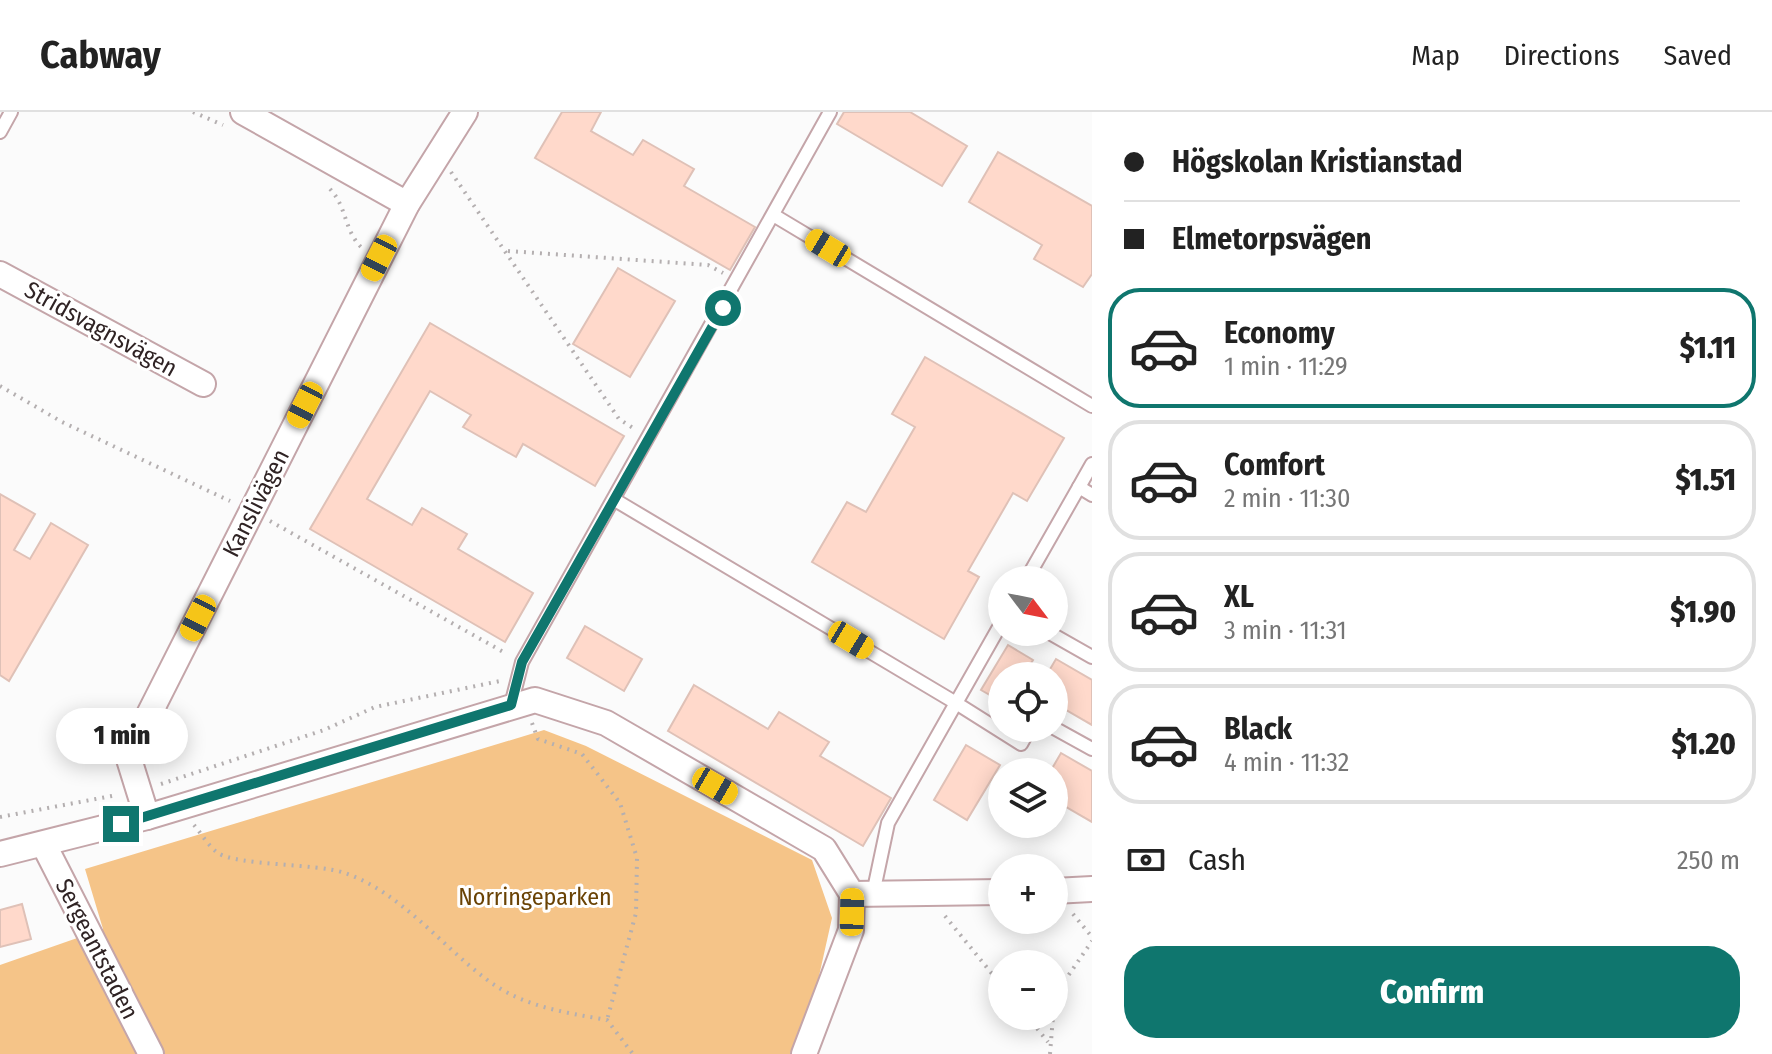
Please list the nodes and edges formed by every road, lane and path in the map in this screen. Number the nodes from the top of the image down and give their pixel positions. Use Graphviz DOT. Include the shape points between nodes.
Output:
graph roads {
  1 [pos="11,112"];
  2 [pos="193,112"];
  3 [pos="465,112"];
  4 [pos="830,112"];
  5 [pos="238,121"];
  6 [pos="0,132"];
  7 [pos="450,170"];
  8 [pos="328,187"];
  9 [pos="407,204"];
  10 [pos="775,216"];
  11 [pos="508,251"];
  12 [pos="379,258"];
  13 [pos="0,274"];
  14 [pos="738,282"];
  15 [pos="203,384"];
  16 [pos="1092,406"];
  17 [pos="650,438"];
  18 [pos="1092,464"];
  19 [pos="1079,487"];
  20 [pos="1092,495"];
  21 [pos="615,500"];
  22 [pos="1034,566"];
  23 [pos="1068,643"];
  24 [pos="988,646"];
  25 [pos="1092,657"];
  26 [pos="518,678"];
  27 [pos="956,703"];
  28 [pos="520,712"];
  29 [pos="988,723"];
  30 [pos="1068,736"];
  31 [pos="1092,749"];
  32 [pos="139,791"];
  33 [pos="0,817"];
  34 [pos="147,817"];
  35 [pos="192,823"];
  36 [pos="44,845"];
  37 [pos="0,854"];
  38 [pos="1092,889"];
  39 [pos="1068,890"];
  40 [pos="988,892"];
  41 [pos="925,893"];
  42 [pos="863,894"];
  43 [pos="1092,941"];
  44 [pos="988,969"];
  45 [pos="1068,976"];
  46 [pos="607,1020"];
  47 [pos="1038,1030"];
  48 [pos="1051,1030"];
  49 [pos="1049,1043"];
  50 [pos="151,1054"];
  51 [pos="633,1054"];
  52 [pos="804,1054"];
  53 [pos="1050,1054"];
  1 -- 6 [label="lane"];
  2 -- 5 [label="path"];
  3 -- 9 [label="street, Kanslivägen"];
  4 -- 10 [label="lane"];
  5 -- 9 [label="street"];
  7 -- 11 [label="path"];
  8 -- 12 [label="path" via="340,200 352,236"];
  9 -- 12 [label="street, Kanslivägen"];
  10 -- 14 [label="lane"];
  10 -- 16 [label="lane"];
  11 -- 14 [label="path" via="708,265"];
  11 -- 17 [label="path" via="619,419"];
  12 -- 32 [label="street, Kanslivägen" via="128,756"];
  13 -- 15 [label="street, Stridsvagnsvägen"];
  14 -- 17 [label="lane"];
  17 -- 21 [label="lane"];
  18 -- 19 [label="lane"];
  19 -- 20 [label="lane"];
  19 -- 22 [label="lane"];
  21 -- 26 [label="lane" via="522,662"];
  21 -- 27 [label="lane"];
  23 -- 25 [label="lane"];
  24 -- 27 [label="lane"];
  26 -- 28 [label="lane"];
  26 -- 32 [label="path" via="375,707 324,730"];
  27 -- 29 [label="lane"];
  27 -- 42 [label="lane" via="888,823"];
  28 -- 34 [label="street"];
  28 -- 42 [label="street" via="535,700 606,723 824,849"];
  28 -- 46 [label="path" via="538,739 582,754 620,803 637,858 636,913"];
  30 -- 31 [label="lane"];
  32 -- 33 [label="path"];
  32 -- 34 [label="street, Kanslivägen"];
  34 -- 36 [label="street"];
  35 -- 46 [label="path" via="218,853 345,873 392,899 488,981 539,1008"];
  36 -- 37 [label="street"];
  36 -- 50 [label="street, Sergeantstaden"];
  38 -- 39 [label="street"];
  40 -- 41 [label="street"];
  41 -- 42 [label="street"];
  41 -- 44 [label="path"];
  42 -- 52 [label="street"];
  43 -- 45 [label="path"];
  46 -- 51 [label="path"];
  47 -- 49 [label="path"];
  48 -- 49 [label="path"];
  49 -- 53 [label="path"];
}
